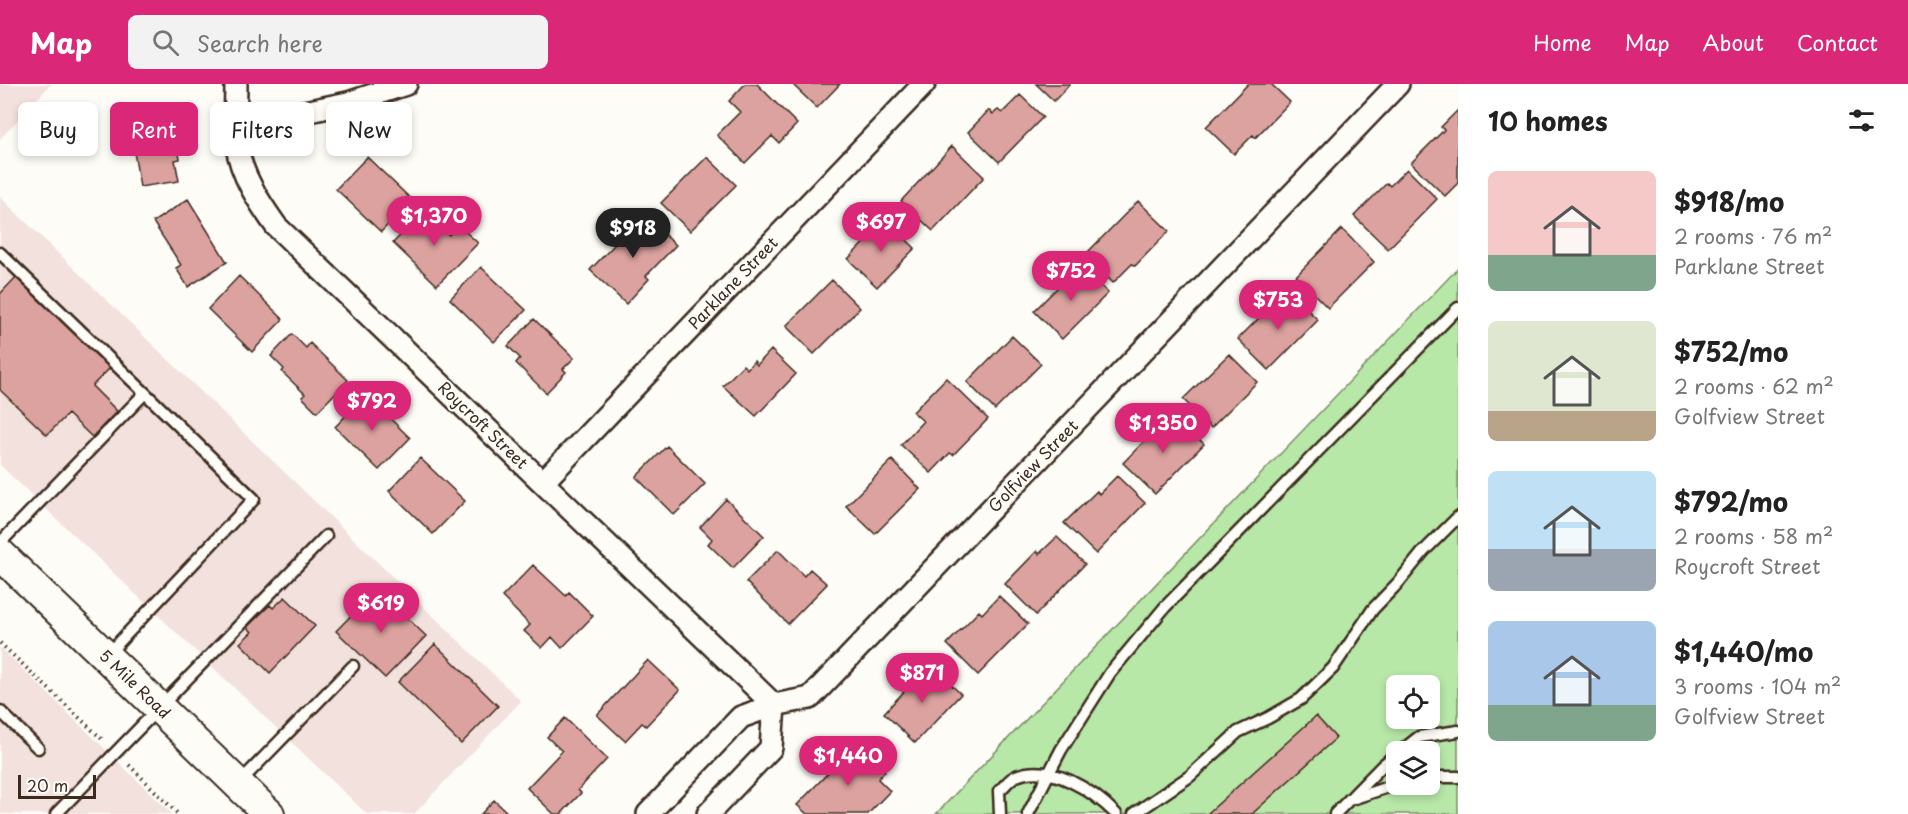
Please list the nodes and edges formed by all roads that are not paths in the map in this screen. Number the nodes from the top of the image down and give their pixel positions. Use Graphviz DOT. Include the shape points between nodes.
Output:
graph roads {
  1 [pos="236,84"];
  2 [pos="406,84"];
  3 [pos="924,84"];
  4 [pos="1398,84"];
  5 [pos="236,102"];
  6 [pos="314,110"];
  7 [pos="240,156"];
  8 [pos="0,253"];
  9 [pos="1458,308"];
  10 [pos="145,393"];
  11 [pos="543,482"];
  12 [pos="1458,517"];
  13 [pos="326,536"];
  14 [pos="0,543"];
  15 [pos="0,554"];
  16 [pos="106,656"];
  17 [pos="353,666"];
  18 [pos="774,705"];
  19 [pos="160,708"];
  20 [pos="0,711"];
  21 [pos="1458,731"];
  22 [pos="1414,741"];
  23 [pos="38,748"];
  24 [pos="1386,763"];
  25 [pos="1048,775"];
  26 [pos="1440,777"];
  27 [pos="1458,777"];
  28 [pos="238,784"];
  29 [pos="1386,788"];
  30 [pos="1351,799"];
  31 [pos="56,814"];
  32 [pos="269,814"];
  33 [pos="648,814"];
  34 [pos="708,814"];
  35 [pos="1000,814"];
  36 [pos="1028,814"];
  37 [pos="1116,814"];
  38 [pos="1134,814"];
  39 [pos="1335,814"];
  1 -- 5 [label="street, Roycroft Street"];
  2 -- 6 [label="street"];
  3 -- 11 [label="street, Parklane Street"];
  4 -- 18 [label="street, Golfview Street" via="810,698"];
  7 -- 11 [label="street, Roycroft Street" via="259,202 276,226"];
  8 -- 10 [label="lane"];
  9 -- 25 [label="lane" via="1165,607 1110,674"];
  10 -- 14 [label="lane"];
  10 -- 16 [label="lane" via="254,499"];
  11 -- 18 [label="street, Roycroft Street"];
  12 -- 38 [label="lane" via="1373,609 1333,668 1301,699 1238,732 1190,776"];
  13 -- 19 [label="lane"];
  15 -- 16 [label="main road, 5 Mile Road"];
  16 -- 19 [label="main road, 5 Mile Road"];
  17 -- 28 [label="lane"];
  18 -- 33 [label="street, Golfview Street" via="741,717"];
  18 -- 34 [label="street" via="771,748"];
  19 -- 28 [label="main road, 5 Mile Road"];
  19 -- 31 [label="lane"];
  20 -- 23 [label="lane"];
  21 -- 22 [label="lane"];
  24 -- 30 [label="lane"];
  25 -- 35 [label="lane" via="1015,776 999,791"];
  25 -- 36 [label="lane"];
  25 -- 37 [label="lane" via="1061,776 1101,799"];
  26 -- 27 [label="lane"];
  28 -- 32 [label="main road, 5 Mile Road"];
  29 -- 30 [label="lane"];
  30 -- 39 [label="lane"];
}
